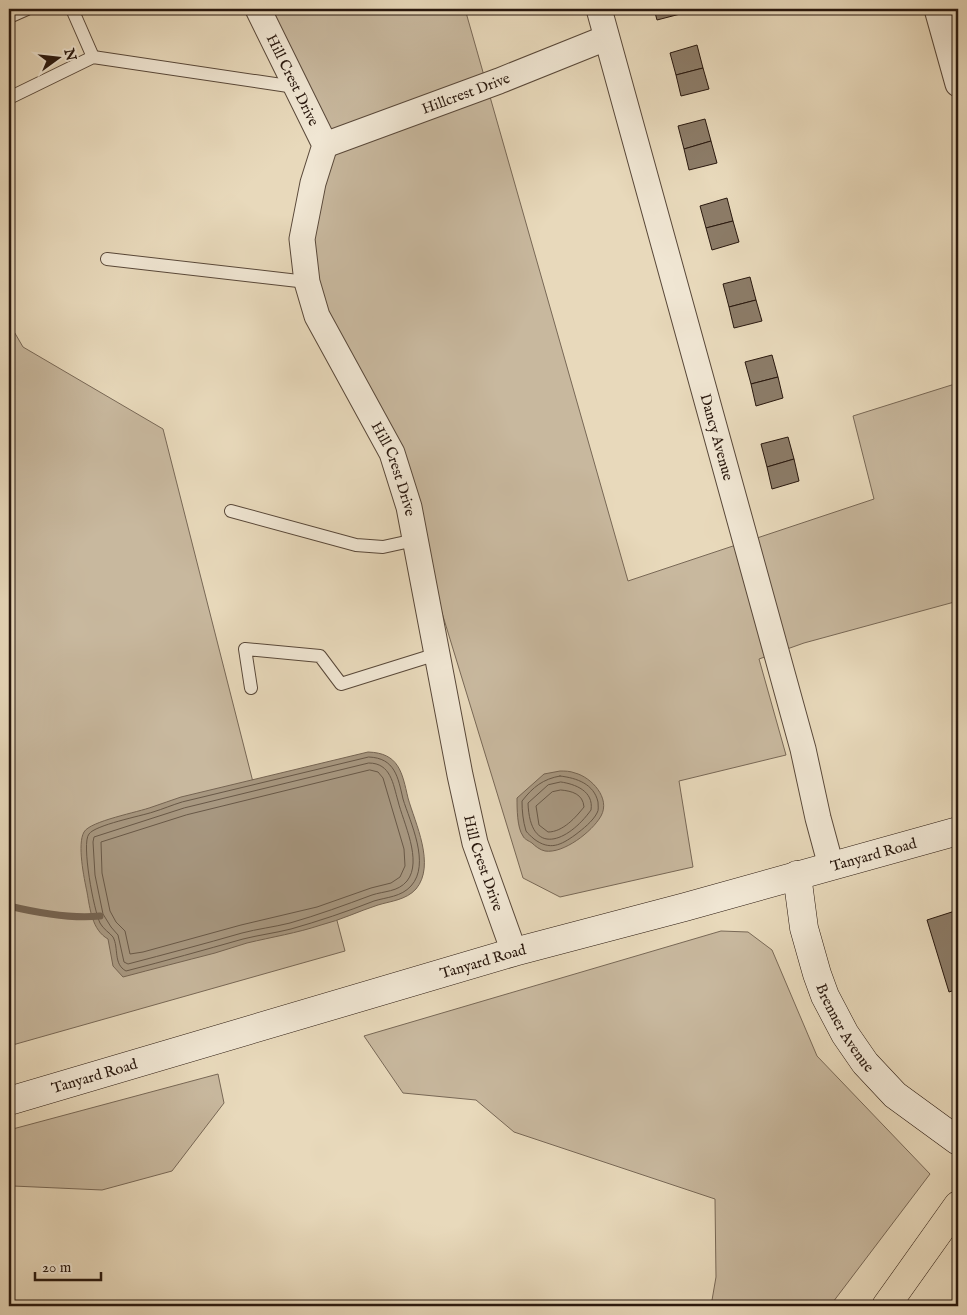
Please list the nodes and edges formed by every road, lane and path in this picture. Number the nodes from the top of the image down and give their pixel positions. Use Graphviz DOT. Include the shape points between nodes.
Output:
graph roads {
  1 [pos="27,9"];
  2 [pos="72,9"];
  3 [pos="258,9"];
  4 [pos="599,9"];
  5 [pos="937,9"];
  6 [pos="9,17"];
  7 [pos="606,38"];
  8 [pos="93,57"];
  9 [pos="958,84"];
  10 [pos="295,87"];
  11 [pos="9,98"];
  12 [pos="325,145"];
  13 [pos="107,260"];
  14 [pos="306,282"];
  15 [pos="231,511"];
  16 [pos="415,540"];
  17 [pos="437,654"];
  18 [pos="251,688"];
  19 [pos="958,831"];
  20 [pos="831,866"];
  21 [pos="798,875"];
  22 [pos="514,952"];
  23 [pos="9,1101"];
  24 [pos="958,1141"];
  25 [pos="955,1218"];
  26 [pos="886,1306"];
  1 -- 6 [label="lane"];
  2 -- 8 [label="lane"];
  3 -- 10 [label="street, Hill Crest Drive"];
  4 -- 7 [label="street, Dancy Avenue"];
  5 -- 9 [label="street"];
  7 -- 12 [label="street, Hillcrest Drive"];
  7 -- 20 [label="street, Dancy Avenue" via="803,749"];
  8 -- 10 [label="lane"];
  8 -- 11 [label="lane"];
  10 -- 12 [label="street, Hill Crest Drive"];
  12 -- 14 [label="street, Hill Crest Drive" via="313,183 302,239"];
  13 -- 14 [label="lane"];
  14 -- 16 [label="street, Hill Crest Drive" via="317,316 392,453 409,507"];
  15 -- 16 [label="lane" via="356,545 383,546"];
  16 -- 17 [label="street, Hill Crest Drive"];
  17 -- 18 [label="lane" via="341,684 320,656 245,649"];
  17 -- 22 [label="street, Hill Crest Drive" via="475,843"];
  19 -- 20 [label="street, Tanyard Road"];
  20 -- 21 [label="street, Tanyard Road"];
  21 -- 22 [label="street, Tanyard Road"];
  21 -- 24 [label="street, Brenner Avenue" via="804,928 817,974 845,1034 865,1063 896,1095"];
  22 -- 23 [label="street, Tanyard Road"];
  25 -- 26 [label="main road"];
}
